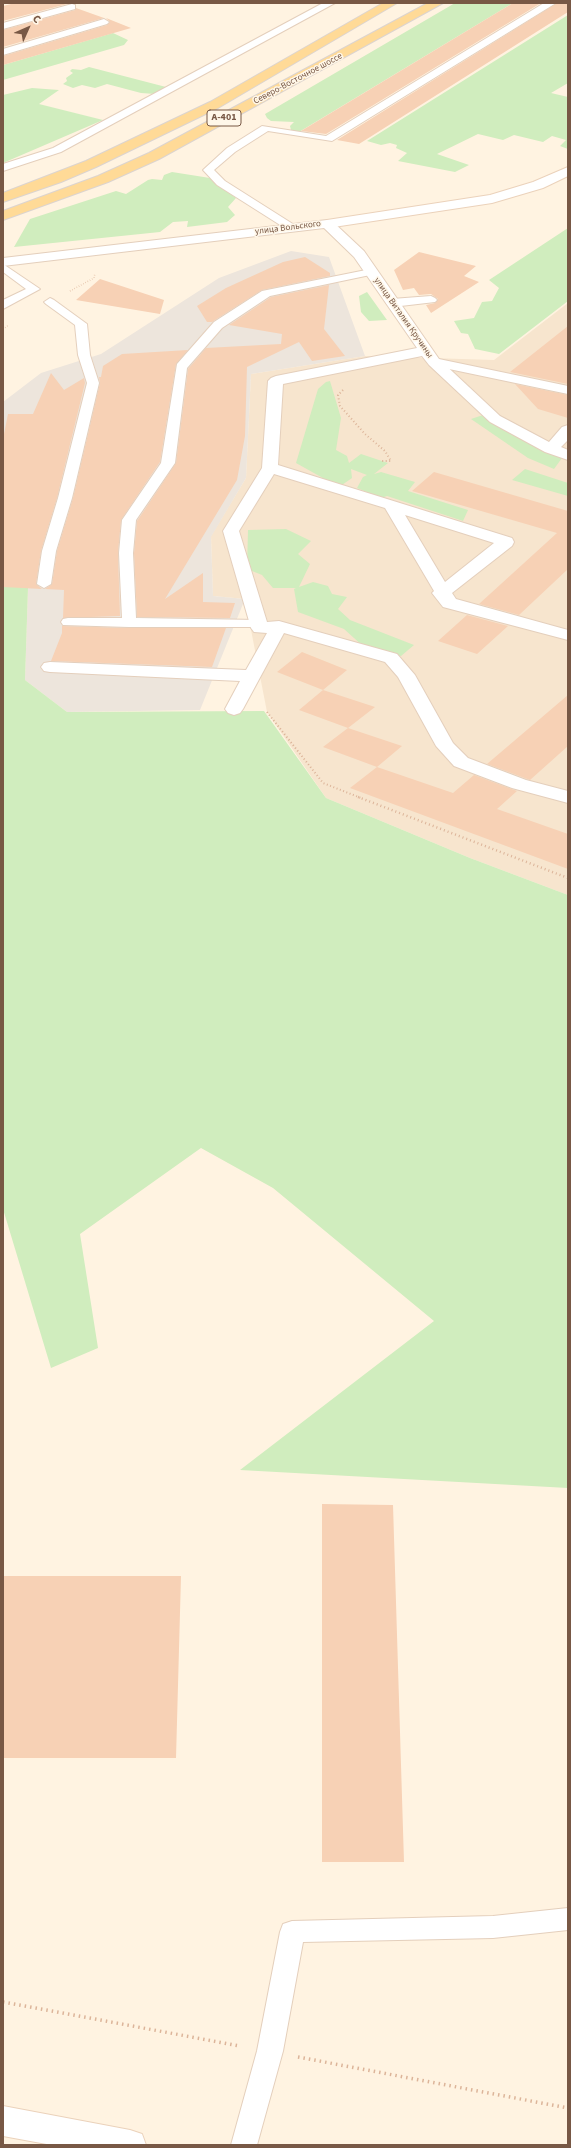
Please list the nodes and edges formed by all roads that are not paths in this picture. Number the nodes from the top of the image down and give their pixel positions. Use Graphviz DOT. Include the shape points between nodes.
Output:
graph roads {
  1 [pos="330,3"];
  2 [pos="391,3"];
  3 [pos="437,3"];
  4 [pos="551,3"];
  5 [pos="72,7"];
  6 [pos="104,22"];
  7 [pos="3,26"];
  8 [pos="3,52"];
  9 [pos="3,168"];
  10 [pos="568,171"];
  11 [pos="3,198"];
  12 [pos="3,216"];
  13 [pos="327,224"];
  14 [pos="292,228"];
  15 [pos="3,262"];
  16 [pos="3,267"];
  17 [pos="371,272"];
  18 [pos="34,289"];
  19 [pos="3,293"];
  20 [pos="431,300"];
  21 [pos="50,302"];
  22 [pos="392,303"];
  23 [pos="3,305"];
  24 [pos="429,356"];
  25 [pos="568,390"];
  26 [pos="568,430"];
  27 [pos="551,449"];
  28 [pos="568,455"];
  29 [pos="270,468"];
  30 [pos="391,505"];
  31 [pos="44,584"];
  32 [pos="441,593"];
  33 [pos="68,622"];
  34 [pos="129,623"];
  35 [pos="259,624"];
  36 [pos="279,626"];
  37 [pos="568,635"];
  38 [pos="50,666"];
  39 [pos="252,676"];
  40 [pos="234,710"];
  41 [pos="568,797"];
  42 [pos="568,1919"];
  43 [pos="3,2121"];
  44 [pos="130,2145"];
  45 [pos="244,2145"];
  1 -- 9 [label="lane" via="57,150"];
  2 -- 11 [label="main road, Северо-Восточное шоссе / А-401" via="214,105 84,167"];
  3 -- 12 [label="main road, Северо-Восточное шоссе / А-401" via="154,156 103,179"];
  4 -- 14 [label="lane" via="328,139 266,128 231,150 208,170 222,183"];
  5 -- 7 [label="lane"];
  6 -- 8 [label="lane"];
  10 -- 13 [label="street, улица Вольского" via="538,185 492,199"];
  13 -- 14 [label="street, улица Вольского"];
  13 -- 17 [label="street, улица Виталия Кручины" via="359,254"];
  14 -- 15 [label="street, улица Вольского"];
  16 -- 18 [label="lane"];
  17 -- 22 [label="street, улица Виталия Кручины"];
  17 -- 34 [label="lane" via="266,293 218,325 181,367 168,463 129,520 126,553"];
  18 -- 19 [label="lane"];
  18 -- 23 [label="lane"];
  20 -- 22 [label="lane"];
  21 -- 31 [label="lane" via="81,324 84,355 93,383 65,498 49,551"];
  22 -- 24 [label="street, улица Виталия Кручины"];
  24 -- 25 [label="lane"];
  24 -- 27 [label="street, улица Виталия Кручины" via="495,419"];
  24 -- 29 [label="street" via="276,381"];
  26 -- 27 [label="street"];
  27 -- 28 [label="street, улица Виталия Кручины"];
  29 -- 30 [label="street"];
  29 -- 35 [label="street" via="231,531"];
  30 -- 32 [label="street"];
  30 -- 32 [label="street" via="506,542"];
  32 -- 37 [label="street" via="449,603"];
  33 -- 34 [label="lane"];
  34 -- 35 [label="lane"];
  35 -- 36 [label="street" via="260,628"];
  36 -- 39 [label="street"];
  36 -- 41 [label="street" via="391,658 406,675 445,746 461,762 519,784"];
  38 -- 39 [label="street"];
  39 -- 40 [label="street"];
  42 -- 45 [label="lane" via="493,1927 292,1932 270,2052"];
  43 -- 44 [label="street"];
}
